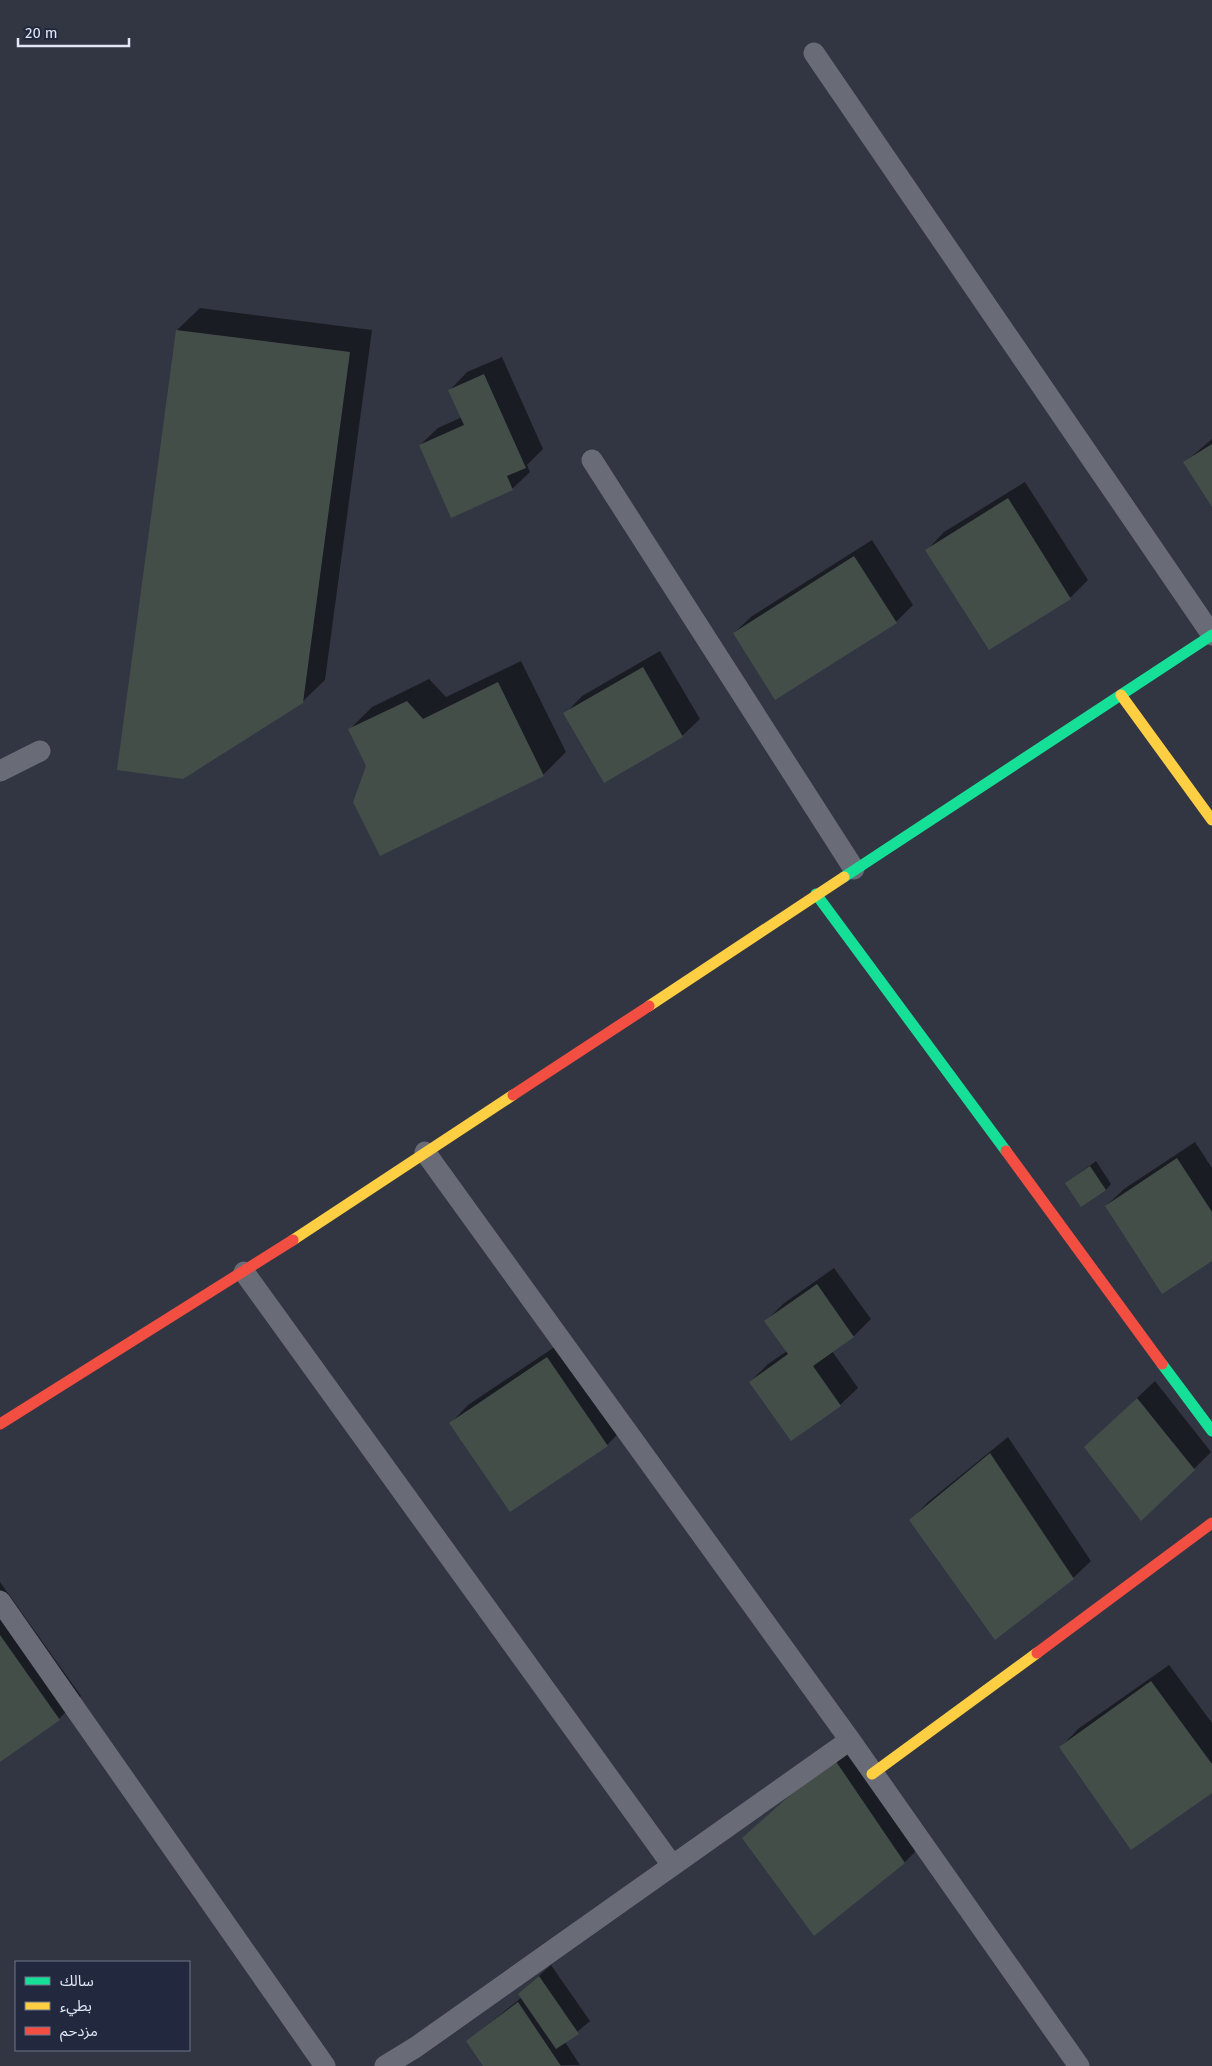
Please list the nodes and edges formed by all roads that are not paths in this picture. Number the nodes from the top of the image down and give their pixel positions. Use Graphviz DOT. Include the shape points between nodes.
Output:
graph roads {
  1 [pos="814,53"];
  2 [pos="592,460"];
  3 [pos="1212,635"];
  4 [pos="1121,695"];
  5 [pos="40,751"];
  6 [pos="0,771"];
  7 [pos="1212,820"];
  8 [pos="854,869"];
  9 [pos="816,894"];
  10 [pos="425,1152"];
  11 [pos="244,1272"];
  12 [pos="0,1424"];
  13 [pos="1212,1431"];
  14 [pos="1212,1523"];
  15 [pos="0,1601"];
  16 [pos="850,1740"];
  17 [pos="872,1774"];
  18 [pos="672,1865"];
  19 [pos="326,2066"];
  20 [pos="385,2066"];
  21 [pos="1079,2066"];
  1 -- 3 [label="lane"];
  2 -- 8 [label="lane"];
  3 -- 4 [label="street"];
  4 -- 7 [label="street"];
  4 -- 8 [label="street"];
  5 -- 6 [label="lane"];
  8 -- 9 [label="street"];
  9 -- 10 [label="street"];
  9 -- 13 [label="street"];
  10 -- 11 [label="street"];
  10 -- 16 [label="lane"];
  11 -- 12 [label="street"];
  11 -- 18 [label="lane"];
  14 -- 17 [label="street"];
  15 -- 19 [label="lane"];
  16 -- 17 [label="lane"];
  16 -- 18 [label="lane"];
  17 -- 21 [label="lane"];
  18 -- 20 [label="lane"];
}
